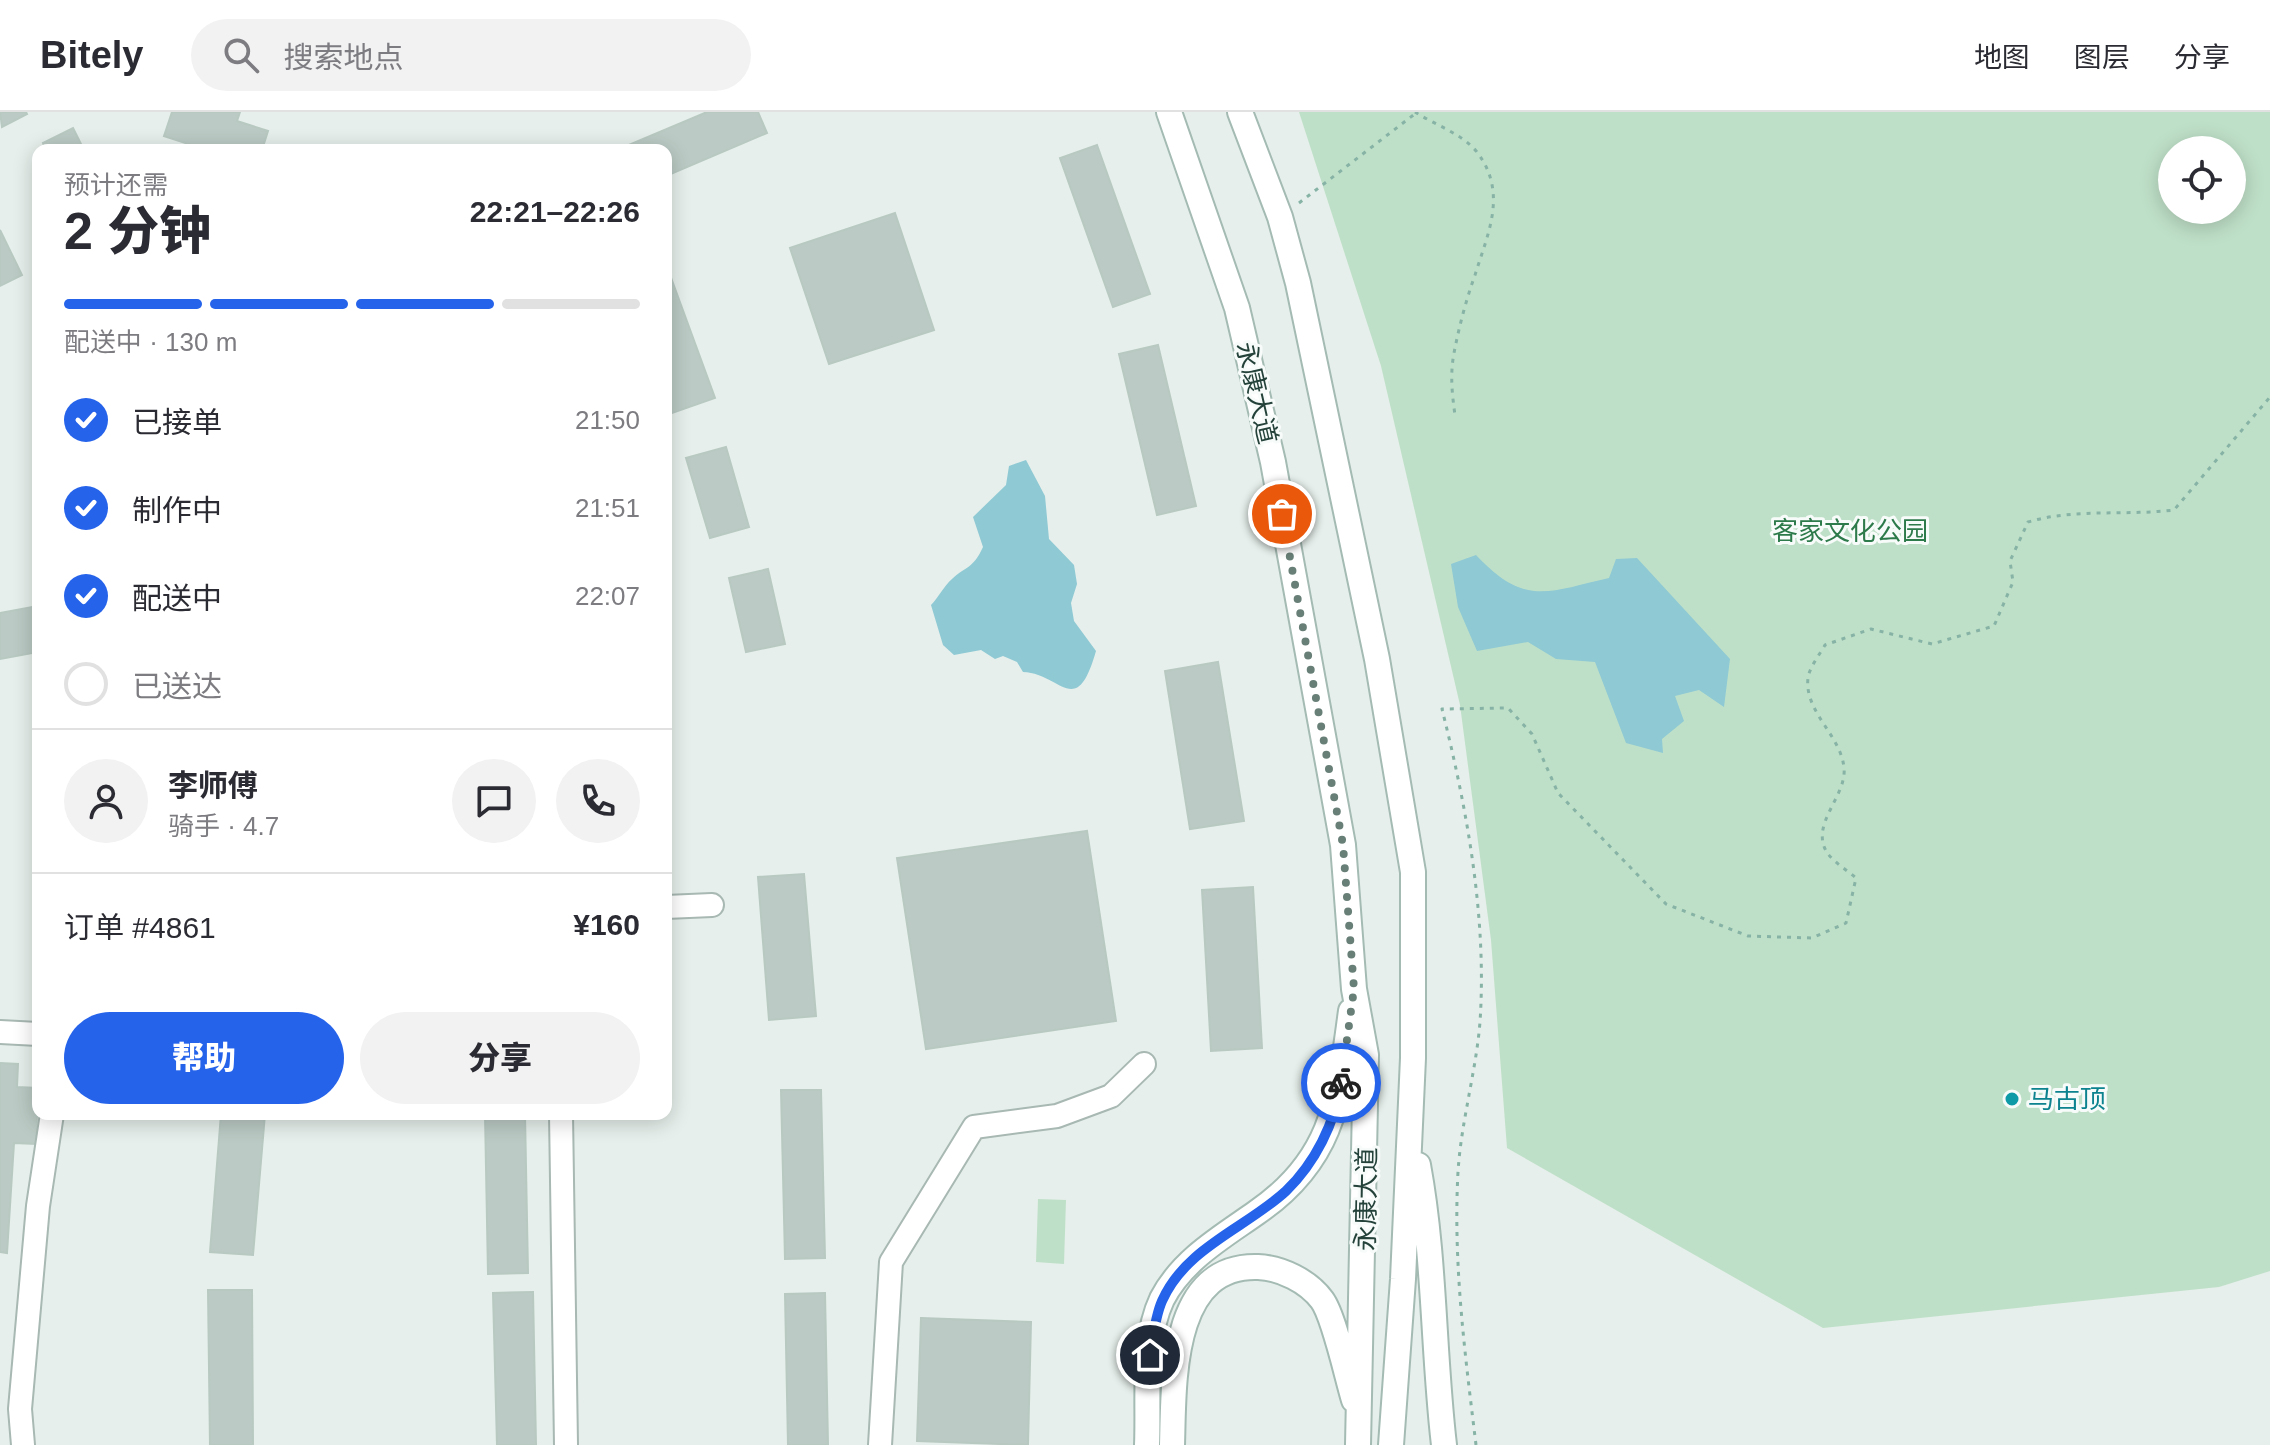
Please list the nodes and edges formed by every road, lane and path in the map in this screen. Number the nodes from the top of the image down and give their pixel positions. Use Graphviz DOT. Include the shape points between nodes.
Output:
graph roads {
  1 [pos="1169,112"];
  2 [pos="1240,112"];
  3 [pos="1415,113"];
  4 [pos="1280,217"];
  5 [pos="2270,397"];
  6 [pos="1455,415"];
  7 [pos="712,905"];
  8 [pos="672,907"];
  9 [pos="1354,989"];
  10 [pos="0,1032"];
  11 [pos="32,1034"];
  12 [pos="1144,1064"];
  13 [pos="51,1120"];
  14 [pos="561,1120"];
  15 [pos="1410,1125"];
  16 [pos="1360,1433"];
  17 [pos="23,1445"];
  18 [pos="566,1445"];
  19 [pos="880,1445"];
  20 [pos="1147,1445"];
  21 [pos="1172,1445"];
  22 [pos="1391,1445"];
  23 [pos="1444,1445"];
  24 [pos="1476,1445"];
  1 -- 9 [label="main road, 永康大道" via="1237,308 1273,462 1343,845"];
  2 -- 4 [label="main road, 永康大道"];
  3 -- 4 [label="path"];
  3 -- 6 [label="path" via="1459,136 1477,153 1494,194 1486,247 1454,354"];
  4 -- 15 [label="main road, 永康大道" via="1377,659 1413,872"];
  5 -- 24 [label="path" via="2174,510 2057,513 2028,522 2010,561 2013,582 1994,626 1932,644 1871,629 1825,645 1808,677 1815,709 1836,741 1845,769 1822,825 1827,853 1856,878 1846,923 1812,938 1748,936 1666,904 1558,793 1532,734 1508,708 1442,709 1461,783 1477,910 1480,1022 1458,1172 1459,1309"];
  7 -- 8 [label="street"];
  9 -- 16 [label="main road, 永康大道" via="1366,1055"];
  9 -- 20 [label="main road" via="1338,1103 1317,1149 1286,1190 1206,1247 1162,1300 1150,1355"];
  10 -- 11 [label="street"];
  12 -- 19 [label="street" via="1111,1096 1057,1116 974,1127 891,1262"];
  13 -- 17 [label="street" via="20,1409"];
  14 -- 18 [label="street"];
  15 -- 22 [label="main road, 永康大道"];
  15 -- 23 [label="main road" via="1428,1220"];
  16 -- 21 [label="main road" via="1323,1300 1280,1269 1254,1267 1217,1279 1200,1293 1181,1330"];
}
